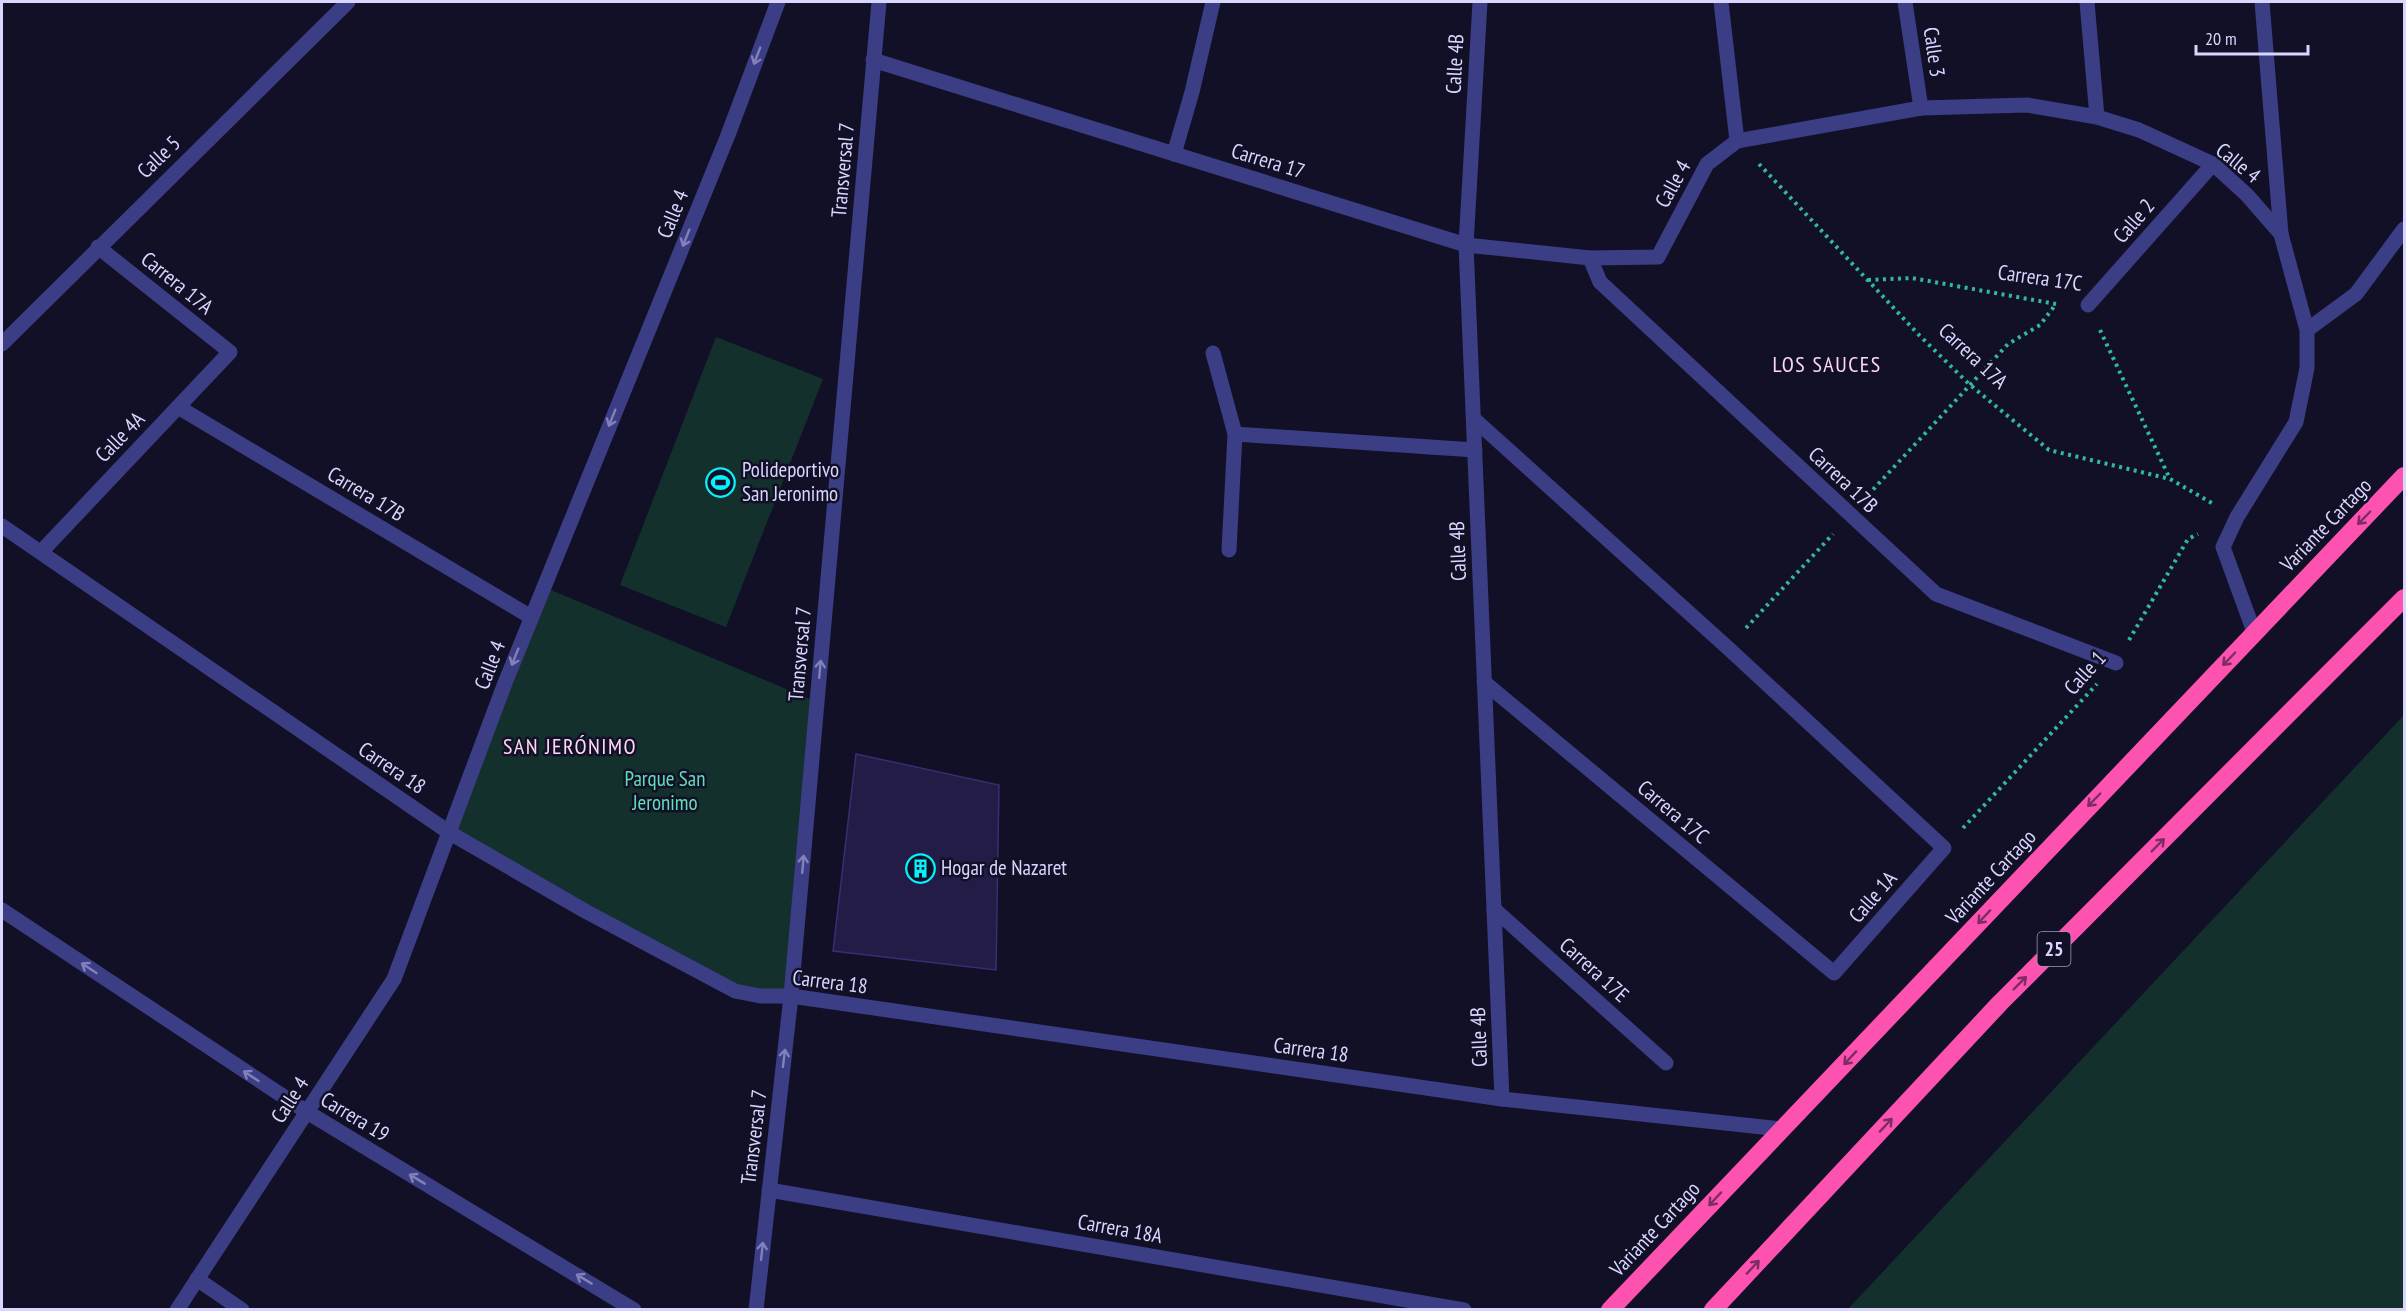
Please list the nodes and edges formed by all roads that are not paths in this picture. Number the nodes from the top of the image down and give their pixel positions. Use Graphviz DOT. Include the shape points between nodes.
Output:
graph roads {
  1 [pos="348,2"];
  2 [pos="778,2"];
  3 [pos="879,2"];
  4 [pos="1213,2"];
  5 [pos="1480,2"];
  6 [pos="1721,2"];
  7 [pos="1905,2"];
  8 [pos="2088,2"];
  9 [pos="2262,2"];
  10 [pos="873,60"];
  11 [pos="1921,108"];
  12 [pos="2097,117"];
  13 [pos="1737,141"];
  14 [pos="1174,153"];
  15 [pos="2212,164"];
  16 [pos="2404,229"];
  17 [pos="2281,234"];
  18 [pos="1466,245"];
  19 [pos="98,247"];
  20 [pos="1658,257"];
  21 [pos="1590,258"];
  22 [pos="2088,305"];
  23 [pos="2307,330"];
  24 [pos="2,344"];
  25 [pos="230,352"];
  26 [pos="1213,353"];
  27 [pos="178,407"];
  28 [pos="1474,419"];
  29 [pos="1235,434"];
  30 [pos="1475,450"];
  31 [pos="2404,476"];
  32 [pos="2,526"];
  33 [pos="1229,550"];
  34 [pos="41,552"];
  35 [pos="2404,598"];
  36 [pos="531,617"];
  37 [pos="2254,632"];
  38 [pos="2116,663"];
  39 [pos="1484,682"];
  40 [pos="450,833"];
  41 [pos="1494,909"];
  42 [pos="2,910"];
  43 [pos="1834,973"];
  44 [pos="791,996"];
  45 [pos="1666,1063"];
  46 [pos="1502,1099"];
  47 [pos="307,1112"];
  48 [pos="1781,1129"];
  49 [pos="769,1190"];
  50 [pos="197,1279"];
  51 [pos="177,1310"];
  52 [pos="242,1310"];
  53 [pos="634,1310"];
  54 [pos="756,1310"];
  55 [pos="1464,1310"];
  56 [pos="1610,1310"];
  57 [pos="1713,1310"];
  1 -- 19 [label="street, Calle 5"];
  2 -- 36 [label="street, Calle 4, one-way" via="728,135"];
  3 -- 10 [label="street, Transversal 7"];
  4 -- 14 [label="street"];
  5 -- 18 [label="street, Calle 4B"];
  6 -- 13 [label="street"];
  7 -- 11 [label="street, Calle 3"];
  8 -- 12 [label="street"];
  9 -- 17 [label="street"];
  10 -- 14 [label="street, Carrera 17"];
  44 -- 10 [label="street, Transversal 7, one-way"];
  11 -- 12 [label="street, Calle 4" via="2027,105"];
  11 -- 13 [label="street, Calle 4"];
  12 -- 15 [label="street, Calle 4" via="2139,130"];
  13 -- 20 [label="street, Calle 4" via="1707,164"];
  14 -- 18 [label="street, Carrera 17"];
  15 -- 17 [label="street, Calle 4" via="2247,195"];
  15 -- 22 [label="street, Calle 2"];
  16 -- 23 [label="street" via="2356,294"];
  17 -- 23 [label="street, Calle 4"];
  18 -- 21 [label="street, Carrera 17"];
  18 -- 28 [label="street, Calle 4B"];
  19 -- 24 [label="street, Calle 5"];
  19 -- 25 [label="street, Carrera 17A"];
  20 -- 21 [label="street, Carrera 17"];
  21 -- 38 [label="street, Carrera 17B" via="1600,282 1936,594"];
  23 -- 37 [label="street, Calle 4" via="2307,368 2296,422 2236,517 2223,547"];
  25 -- 27 [label="street, Calle 4A"];
  26 -- 29 [label="street"];
  27 -- 34 [label="street, Calle 4A"];
  27 -- 36 [label="street, Carrera 17B"];
  28 -- 30 [label="street, Calle 4B"];
  28 -- 43 [label="street, Calle 1A" via="1944,848"];
  29 -- 30 [label="street"];
  29 -- 33 [label="street"];
  30 -- 39 [label="street, Calle 4B"];
  31 -- 37 [label="highway, Variante Cartago, one-way"];
  32 -- 34 [label="street, Carrera 18"];
  34 -- 40 [label="street, Carrera 18"];
  57 -- 35 [label="highway, 25, one-way" via="2000,1004"];
  36 -- 40 [label="street, Calle 4, one-way"];
  37 -- 48 [label="highway, Variante Cartago, one-way"];
  39 -- 41 [label="street, Calle 4B"];
  39 -- 43 [label="street, Carrera 17C"];
  40 -- 44 [label="street, Carrera 18" via="735,992"];
  40 -- 47 [label="street, Calle 4" via="394,979"];
  41 -- 45 [label="street, Carrera 17E"];
  41 -- 46 [label="street, Calle 4B"];
  47 -- 42 [label="street, Carrera 19, one-way"];
  44 -- 46 [label="street, Carrera 18"];
  49 -- 44 [label="street, Transversal 7, one-way"];
  46 -- 48 [label="street, Carrera 18"];
  47 -- 50 [label="street, Calle 4"];
  53 -- 47 [label="street, Carrera 19, one-way"];
  48 -- 56 [label="highway, Variante Cartago, one-way"];
  54 -- 49 [label="street, Transversal 7, one-way"];
  49 -- 55 [label="street, Carrera 18A"];
  50 -- 51 [label="street, Calle 4"];
  50 -- 52 [label="street"];
}
